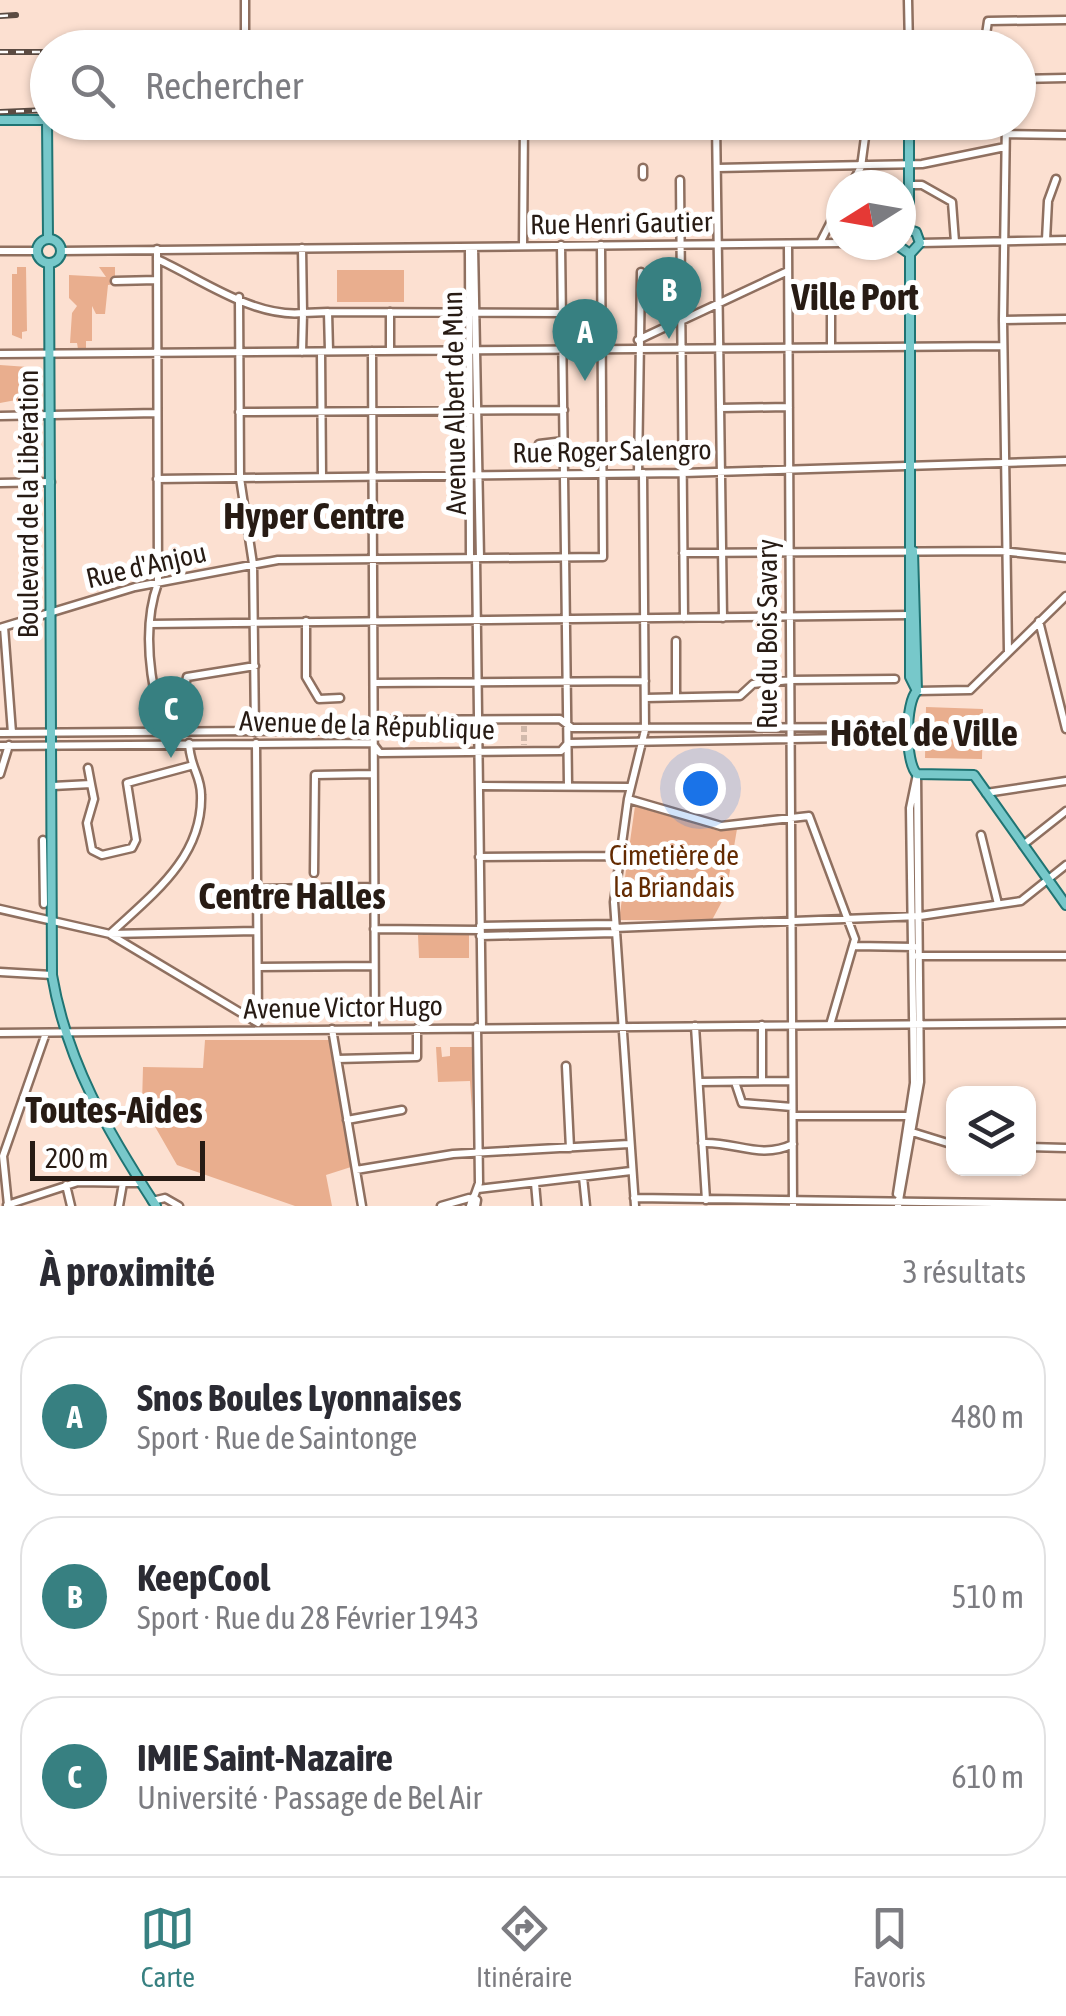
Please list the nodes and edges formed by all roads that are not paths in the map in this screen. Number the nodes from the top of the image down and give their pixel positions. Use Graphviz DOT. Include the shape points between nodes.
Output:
graph roads {
  1 [pos="908,0"];
  2 [pos="245,3"];
  3 [pos="1066,20"];
  4 [pos="246,30"];
  5 [pos="909,30"];
  6 [pos="987,30"];
  7 [pos="1066,78"];
  8 [pos="1036,79"];
  9 [pos="0,120"];
  10 [pos="30,120"];
  11 [pos="1036,134"];
  12 [pos="1066,135"];
  13 [pos="47,140"];
  14 [pos="524,140"];
  15 [pos="716,140"];
  16 [pos="865,140"];
  17 [pos="909,140"];
  18 [pos="1006,140"];
  19 [pos="1006,147"];
  20 [pos="910,165"];
  21 [pos="861,167"];
  22 [pos="717,168"];
  23 [pos="859,170"];
  24 [pos="910,170"];
  25 [pos="1056,179"];
  26 [pos="680,180"];
  27 [pos="916,185"];
  28 [pos="826,231"];
  29 [pos="48,238"];
  30 [pos="916,240"];
  31 [pos="1046,240"];
  32 [pos="1066,240"];
  33 [pos="1004,241"];
  34 [pos="955,242"];
  35 [pos="820,243"];
  36 [pos="826,243"];
  37 [pos="920,243"];
  38 [pos="680,244"];
  39 [pos="718,244"];
  40 [pos="788,244"];
  41 [pos="601,245"];
  42 [pos="472,246"];
  43 [pos="523,246"];
  44 [pos="562,246"];
  45 [pos="916,247"];
  46 [pos="302,248"];
  47 [pos="61,250"];
  48 [pos="157,250"];
  49 [pos="0,251"];
  50 [pos="36,251"];
  51 [pos="157,259"];
  52 [pos="910,260"];
  53 [pos="49,263"];
  54 [pos="788,271"];
  55 [pos="641,272"];
  56 [pos="157,280"];
  57 [pos="116,281"];
  58 [pos="239,297"];
  59 [pos="846,302"];
  60 [pos="719,304"];
  61 [pos="328,312"];
  62 [pos="390,312"];
  63 [pos="303,313"];
  64 [pos="472,313"];
  65 [pos="562,313"];
  66 [pos="591,318"];
  67 [pos="1066,319"];
  68 [pos="1003,320"];
  69 [pos="681,321"];
  70 [pos="672,324"];
  71 [pos="637,344"];
  72 [pos="719,346"];
  73 [pos="911,346"];
  74 [pos="1003,346"];
  75 [pos="679,347"];
  76 [pos="830,347"];
  77 [pos="592,348"];
  78 [pos="604,348"];
  79 [pos="789,348"];
  80 [pos="563,349"];
  81 [pos="472,350"];
  82 [pos="372,351"];
  83 [pos="390,351"];
  84 [pos="302,352"];
  85 [pos="325,352"];
  86 [pos="157,353"];
  87 [pos="238,353"];
  88 [pos="0,354"];
  89 [pos="50,354"];
  90 [pos="789,407"];
  91 [pos="720,408"];
  92 [pos="564,410"];
  93 [pos="473,411"];
  94 [pos="239,412"];
  95 [pos="158,413"];
  96 [pos="321,413"];
  97 [pos="372,413"];
  98 [pos="50,415"];
  99 [pos="0,416"];
  100 [pos="564,441"];
  101 [pos="540,444"];
  102 [pos="1066,460"];
  103 [pos="1006,466"];
  104 [pos="912,468"];
  105 [pos="789,470"];
  106 [pos="721,472"];
  107 [pos="641,473"];
  108 [pos="683,473"];
  109 [pos="564,474"];
  110 [pos="604,474"];
  111 [pos="474,475"];
  112 [pos="373,476"];
  113 [pos="322,477"];
  114 [pos="158,478"];
  115 [pos="240,478"];
  116 [pos="50,482"];
  117 [pos="0,483"];
  118 [pos="913,551"];
  119 [pos="1008,551"];
  120 [pos="722,553"];
  121 [pos="684,554"];
  122 [pos="790,554"];
  123 [pos="566,555"];
  124 [pos="475,558"];
  125 [pos="1066,558"];
  126 [pos="373,559"];
  127 [pos="252,564"];
  128 [pos="158,584"];
  129 [pos="1066,596"];
  130 [pos="1062,606"];
  131 [pos="52,612"];
  132 [pos="910,616"];
  133 [pos="790,617"];
  134 [pos="684,618"];
  135 [pos="722,618"];
  136 [pos="645,619"];
  137 [pos="477,620"];
  138 [pos="566,620"];
  139 [pos="374,621"];
  140 [pos="254,622"];
  141 [pos="306,622"];
  142 [pos="1040,622"];
  143 [pos="150,624"];
  144 [pos="1,626"];
  145 [pos="676,640"];
  146 [pos="1008,652"];
  147 [pos="254,666"];
  148 [pos="903,679"];
  149 [pos="790,680"];
  150 [pos="563,681"];
  151 [pos="645,681"];
  152 [pos="480,682"];
  153 [pos="374,683"];
  154 [pos="916,691"];
  155 [pos="676,697"];
  156 [pos="340,698"];
  157 [pos="645,698"];
  158 [pos="481,719"];
  159 [pos="568,726"];
  160 [pos="53,727"];
  161 [pos="373,728"];
  162 [pos="1066,729"];
  163 [pos="0,732"];
  164 [pos="256,732"];
  165 [pos="908,732"];
  166 [pos="12,733"];
  167 [pos="645,734"];
  168 [pos="790,734"];
  169 [pos="256,742"];
  170 [pos="189,743"];
  171 [pos="568,743"];
  172 [pos="373,744"];
  173 [pos="4,745"];
  174 [pos="53,745"];
  175 [pos="481,752"];
  176 [pos="190,766"];
  177 [pos="88,768"];
  178 [pos="0,774"];
  179 [pos="373,774"];
  180 [pos="917,774"];
  181 [pos="1066,780"];
  182 [pos="92,784"];
  183 [pos="568,785"];
  184 [pos="53,786"];
  185 [pos="482,786"];
  186 [pos="631,786"];
  187 [pos="984,793"];
  188 [pos="628,799"];
  189 [pos="1066,811"];
  190 [pos="791,817"];
  191 [pos="981,835"];
  192 [pos="43,840"];
  193 [pos="1023,845"];
  194 [pos="620,856"];
  195 [pos="479,857"];
  196 [pos="1066,865"];
  197 [pos="314,873"];
  198 [pos="1048,880"];
  199 [pos="374,887"];
  200 [pos="257,889"];
  201 [pos="44,904"];
  202 [pos="998,904"];
  203 [pos="1066,905"];
  204 [pos="0,909"];
  205 [pos="914,916"];
  206 [pos="849,918"];
  207 [pos="792,920"];
  208 [pos="53,923"];
  209 [pos="480,928"];
  210 [pos="614,928"];
  211 [pos="374,929"];
  212 [pos="257,932"];
  213 [pos="110,934"];
  214 [pos="855,946"];
  215 [pos="914,947"];
  216 [pos="1066,956"];
  217 [pos="914,957"];
  218 [pos="374,966"];
  219 [pos="258,967"];
  220 [pos="0,972"];
  221 [pos="52,976"];
  222 [pos="1066,1022"];
  223 [pos="915,1024"];
  224 [pos="792,1025"];
  225 [pos="830,1025"];
  226 [pos="259,1026"];
  227 [pos="695,1026"];
  228 [pos="762,1026"];
  229 [pos="479,1027"];
  230 [pos="623,1027"];
  231 [pos="417,1028"];
  232 [pos="332,1029"];
  233 [pos="374,1029"];
  234 [pos="0,1033"];
  235 [pos="46,1033"];
  236 [pos="63,1033"];
  237 [pos="336,1059"];
  238 [pos="566,1066"];
  239 [pos="792,1080"];
  240 [pos="762,1081"];
  241 [pos="698,1082"];
  242 [pos="735,1082"];
  243 [pos="914,1098"];
  244 [pos="402,1110"];
  245 [pos="792,1112"];
  246 [pos="908,1116"];
  247 [pos="347,1120"];
  248 [pos="910,1132"];
  249 [pos="702,1143"];
  250 [pos="946,1143"];
  251 [pos="630,1144"];
  252 [pos="793,1144"];
  253 [pos="1036,1147"];
  254 [pos="570,1148"];
  255 [pos="1066,1148"];
  256 [pos="479,1152"];
  257 [pos="356,1170"];
  258 [pos="630,1170"];
  259 [pos="583,1177"];
  260 [pos="123,1183"];
  261 [pos="535,1183"];
  262 [pos="141,1184"];
  263 [pos="66,1185"];
  264 [pos="478,1189"];
  265 [pos="706,1200"];
  266 [pos="469,1202"];
  267 [pos="635,1202"];
  268 [pos="154,1204"];
  269 [pos="793,1204"];
  270 [pos="1066,1204"];
  271 [pos="7,1205"];
  272 [pos="898,1205"];
  273 [pos="71,1206"];
  274 [pos="119,1206"];
  275 [pos="179,1206"];
  276 [pos="362,1206"];
  277 [pos="441,1206"];
  278 [pos="538,1206"];
  279 [pos="586,1206"];
  1 -- 5 [label="street"];
  2 -- 4 [label="street"];
  3 -- 6 [label="street" via="988,20"];
  7 -- 8 [label="street"];
  9 -- 10 [label="main road"];
  11 -- 12 [label="street"];
  13 -- 29 [label="main road"];
  14 -- 43 [label="street"];
  15 -- 22 [label="street"];
  16 -- 21 [label="street"];
  17 -- 20 [label="main road"];
  18 -- 19 [label="street"];
  19 -- 20 [label="street"];
  19 -- 33 [label="street"];
  20 -- 21 [label="street"];
  20 -- 24 [label="main road"];
  21 -- 22 [label="street"];
  21 -- 23 [label="street"];
  22 -- 39 [label="street"];
  25 -- 31 [label="street"];
  26 -- 38 [label="street"];
  27 -- 34 [label="street" via="952,202"];
  28 -- 35 [label="street"];
  29 -- 47 [label="main road"];
  29 -- 50 [label="main road"];
  30 -- 37 [label="main road"];
  31 -- 32 [label="street"];
  31 -- 33 [label="street"];
  33 -- 34 [label="street"];
  33 -- 68 [label="street"];
  34 -- 37 [label="street"];
  35 -- 36 [label="street, Rue Henri Gautier"];
  35 -- 40 [label="street, Rue Henri Gautier"];
  37 -- 45 [label="main road"];
  38 -- 39 [label="street, Rue Henri Gautier"];
  38 -- 41 [label="street, Rue Henri Gautier"];
  38 -- 69 [label="street"];
  39 -- 40 [label="street, Rue Henri Gautier"];
  39 -- 60 [label="street"];
  40 -- 54 [label="street, Rue du Bois Savary"];
  41 -- 44 [label="street, Rue Henri Gautier"];
  41 -- 78 [label="street"];
  42 -- 43 [label="street, Rue Henri Gautier"];
  42 -- 46 [label="street, Rue Henri Gautier"];
  42 -- 64 [label="street, Avenue Albert de Mun"];
  43 -- 44 [label="street, Rue Henri Gautier"];
  44 -- 65 [label="street"];
  46 -- 48 [label="street, Rue Henri Gautier"];
  46 -- 63 [label="street"];
  47 -- 48 [label="street, Rue Henri Gautier"];
  47 -- 53 [label="main road"];
  48 -- 51 [label="street"];
  49 -- 50 [label="street"];
  50 -- 53 [label="main road"];
  51 -- 56 [label="street"];
  51 -- 58 [label="street"];
  52 -- 73 [label="main road"];
  53 -- 89 [label="main road, Boulevard de la Libération"];
  54 -- 60 [label="street"];
  54 -- 79 [label="street, Rue du Bois Savary"];
  55 -- 71 [label="street"];
  56 -- 57 [label="street"];
  56 -- 86 [label="street"];
  58 -- 63 [label="street" via="272,313"];
  58 -- 87 [label="street"];
  59 -- 76 [label="street" via="830,302"];
  60 -- 69 [label="street"];
  60 -- 72 [label="street"];
  61 -- 62 [label="street"];
  61 -- 63 [label="street"];
  61 -- 85 [label="street"];
  62 -- 64 [label="street"];
  62 -- 83 [label="street"];
  63 -- 84 [label="street"];
  64 -- 65 [label="street"];
  64 -- 81 [label="street, Avenue Albert de Mun"];
  65 -- 80 [label="street"];
  66 -- 77 [label="street"];
  67 -- 68 [label="street"];
  68 -- 74 [label="street"];
  69 -- 75 [label="street"];
  70 -- 71 [label="street"];
  71 -- 75 [label="street"];
  71 -- 78 [label="street"];
  71 -- 107 [label="street"];
  72 -- 75 [label="street"];
  72 -- 79 [label="street"];
  72 -- 91 [label="street"];
  73 -- 74 [label="street"];
  73 -- 76 [label="street"];
  73 -- 104 [label="main road"];
  74 -- 103 [label="street"];
  75 -- 108 [label="street"];
  76 -- 79 [label="street"];
  77 -- 78 [label="street"];
  77 -- 80 [label="street"];
  78 -- 110 [label="street"];
  79 -- 90 [label="street, Rue du Bois Savary"];
  80 -- 81 [label="street"];
  80 -- 92 [label="street"];
  81 -- 83 [label="street"];
  81 -- 93 [label="street, Avenue Albert de Mun"];
  82 -- 83 [label="street"];
  82 -- 85 [label="street"];
  82 -- 97 [label="street"];
  84 -- 85 [label="street"];
  84 -- 87 [label="street"];
  85 -- 96 [label="street"];
  86 -- 87 [label="street"];
  86 -- 89 [label="street"];
  86 -- 95 [label="street"];
  87 -- 94 [label="street"];
  88 -- 89 [label="street"];
  89 -- 98 [label="main road, Boulevard de la Libération"];
  90 -- 91 [label="street"];
  90 -- 105 [label="street, Rue du Bois Savary"];
  91 -- 106 [label="street"];
  92 -- 93 [label="street"];
  92 -- 100 [label="street"];
  93 -- 97 [label="street"];
  93 -- 111 [label="street, Avenue Albert de Mun"];
  94 -- 96 [label="street"];
  94 -- 115 [label="street"];
  95 -- 98 [label="street"];
  95 -- 114 [label="street"];
  96 -- 97 [label="street"];
  96 -- 113 [label="street"];
  97 -- 112 [label="street"];
  98 -- 99 [label="street"];
  98 -- 116 [label="main road, Boulevard de la Libération"];
  100 -- 101 [label="street"];
  100 -- 109 [label="street"];
  102 -- 103 [label="street, Rue Roger Salengro"];
  103 -- 104 [label="street, Rue Roger Salengro"];
  103 -- 119 [label="street"];
  104 -- 105 [label="street, Rue Roger Salengro"];
  104 -- 118 [label="main road"];
  105 -- 106 [label="street, Rue Roger Salengro"];
  105 -- 122 [label="street, Rue du Bois Savary"];
  106 -- 108 [label="street, Rue Roger Salengro"];
  106 -- 120 [label="street"];
  107 -- 108 [label="street, Rue Roger Salengro"];
  107 -- 110 [label="street, Rue Roger Salengro"];
  107 -- 136 [label="street"];
  108 -- 121 [label="street"];
  109 -- 110 [label="street, Rue Roger Salengro"];
  109 -- 111 [label="street, Rue Roger Salengro"];
  109 -- 123 [label="street"];
  110 -- 123 [label="street, Rue d'Anjou" via="603,557"];
  111 -- 112 [label="street, Rue Roger Salengro"];
  111 -- 124 [label="street, Avenue Albert de Mun"];
  112 -- 113 [label="street, Rue Roger Salengro"];
  112 -- 126 [label="street"];
  113 -- 115 [label="street, Rue Roger Salengro"];
  114 -- 115 [label="street, Rue Roger Salengro"];
  114 -- 128 [label="street"];
  115 -- 127 [label="street"];
  116 -- 117 [label="street"];
  116 -- 131 [label="main road, Boulevard de la Libération"];
  118 -- 119 [label="street"];
  118 -- 122 [label="street"];
  118 -- 132 [label="main road"];
  118 -- 154 [label="main road"];
  119 -- 125 [label="street"];
  119 -- 146 [label="street"];
  120 -- 121 [label="street"];
  120 -- 122 [label="street"];
  120 -- 135 [label="street"];
  121 -- 134 [label="street"];
  122 -- 133 [label="street, Rue du Bois Savary"];
  123 -- 124 [label="street, Rue d'Anjou"];
  123 -- 138 [label="street"];
  124 -- 126 [label="street, Rue d'Anjou"];
  124 -- 137 [label="street, Avenue Albert de Mun"];
  126 -- 127 [label="street, Rue d'Anjou"];
  126 -- 139 [label="street"];
  127 -- 128 [label="street, Rue d'Anjou"];
  127 -- 140 [label="street"];
  128 -- 131 [label="street, Rue d'Anjou"];
  128 -- 143 [label="street"];
  129 -- 130 [label="street"];
  130 -- 142 [label="street"];
  131 -- 144 [label="street, Rue d'Anjou"];
  131 -- 160 [label="main road, Boulevard de la Libération"];
  132 -- 133 [label="street"];
  132 -- 148 [label="main road"];
  133 -- 135 [label="street"];
  133 -- 149 [label="street, Rue du Bois Savary"];
  134 -- 135 [label="street"];
  134 -- 136 [label="street"];
  136 -- 138 [label="street"];
  136 -- 151 [label="street"];
  137 -- 138 [label="street"];
  137 -- 139 [label="street"];
  137 -- 152 [label="street, Avenue Albert de Mun"];
  138 -- 150 [label="street"];
  139 -- 141 [label="street"];
  139 -- 153 [label="street"];
  140 -- 141 [label="street"];
  140 -- 143 [label="street"];
  140 -- 147 [label="street"];
  141 -- 156 [label="street" via="306,677 319,699"];
  142 -- 146 [label="street"];
  142 -- 162 [label="street"];
  143 -- 147 [label="street" via="159,713 180,709 187,677"];
  144 -- 166 [label="street"];
  145 -- 155 [label="street"];
  146 -- 154 [label="street" via="970,690"];
  147 -- 164 [label="street"];
  148 -- 149 [label="street"];
  148 -- 154 [label="main road"];
  149 -- 155 [label="street" via="753,684 740,696"];
  149 -- 168 [label="street, Rue du Bois Savary"];
  150 -- 151 [label="street"];
  150 -- 152 [label="street"];
  150 -- 159 [label="street"];
  151 -- 157 [label="street"];
  152 -- 153 [label="street"];
  152 -- 158 [label="street, Avenue Albert de Mun"];
  153 -- 161 [label="street"];
  154 -- 165 [label="main road" via="909,699"];
  155 -- 157 [label="street"];
  157 -- 167 [label="street"];
  158 -- 159 [label="street, Avenue de la République" via="560,719"];
  158 -- 161 [label="street, Avenue de la République" via="380,720"];
  158 -- 175 [label="street, Avenue Albert de Mun"];
  159 -- 167 [label="street, Avenue de la République"];
  159 -- 171 [label="street"];
  160 -- 164 [label="street, Avenue de la République"];
  160 -- 166 [label="street, Avenue de la République"];
  160 -- 174 [label="main road, Boulevard de la Libération"];
  161 -- 164 [label="street, Avenue de la République"];
  161 -- 172 [label="street"];
  163 -- 166 [label="street, Avenue de la République"];
  165 -- 168 [label="street, Avenue de la République"];
  165 -- 180 [label="main road"];
  167 -- 168 [label="street, Avenue de la République"];
  167 -- 171 [label="street, Avenue de la République"];
  167 -- 186 [label="street"];
  168 -- 190 [label="street, Rue du Bois Savary"];
  169 -- 170 [label="street, Avenue de la République"];
  169 -- 172 [label="street, Avenue de la République"];
  169 -- 200 [label="street"];
  170 -- 174 [label="street, Avenue de la République"];
  170 -- 176 [label="street"];
  171 -- 175 [label="street, Avenue de la République" via="561,751"];
  171 -- 183 [label="street"];
  172 -- 175 [label="street, Avenue de la République" via="380,753"];
  172 -- 179 [label="street"];
  173 -- 174 [label="street, Avenue de la République"];
  173 -- 178 [label="street"];
  174 -- 184 [label="main road, Boulevard de la Libération"];
  175 -- 185 [label="street, Avenue Albert de Mun"];
  176 -- 182 [label="street" via="126,782 136,840 132,848 102,856 89,840"];
  176 -- 213 [label="street" via="202,791 189,855"];
  177 -- 182 [label="street"];
  179 -- 197 [label="street" via="314,775"];
  179 -- 199 [label="street"];
  180 -- 187 [label="main road" via="974,774"];
  180 -- 205 [label="street" via="910,808"];
  181 -- 187 [label="street"];
  182 -- 184 [label="street"];
  183 -- 185 [label="street"];
  183 -- 186 [label="street"];
  184 -- 208 [label="main road, Boulevard de la Libération"];
  185 -- 195 [label="street, Avenue Albert de Mun"];
  186 -- 188 [label="street"];
  187 -- 193 [label="main road"];
  188 -- 190 [label="street" via="720,826"];
  188 -- 194 [label="street"];
  189 -- 193 [label="street"];
  190 -- 206 [label="street" via="809,816"];
  190 -- 207 [label="street, Rue du Bois Savary"];
  191 -- 202 [label="street"];
  192 -- 201 [label="street"];
  193 -- 198 [label="main road"];
  194 -- 195 [label="street"];
  194 -- 210 [label="street"];
  195 -- 209 [label="street, Avenue Albert de Mun"];
  196 -- 198 [label="street"];
  198 -- 202 [label="street" via="1021,901"];
  198 -- 203 [label="main road"];
  199 -- 200 [label="street"];
  199 -- 211 [label="street"];
  200 -- 212 [label="street"];
  202 -- 205 [label="street"];
  204 -- 208 [label="street"];
  205 -- 206 [label="street"];
  205 -- 215 [label="street"];
  206 -- 207 [label="street"];
  206 -- 214 [label="street"];
  207 -- 210 [label="street"];
  207 -- 224 [label="street, Rue du Bois Savary"];
  208 -- 213 [label="street"];
  208 -- 221 [label="main road, Boulevard de la Libération"];
  209 -- 210 [label="street"];
  209 -- 211 [label="street"];
  209 -- 229 [label="street, Avenue Albert de Mun"];
  210 -- 230 [label="street"];
  211 -- 218 [label="street"];
  212 -- 213 [label="street"];
  212 -- 219 [label="street"];
  213 -- 226 [label="street"];
  214 -- 215 [label="street"];
  214 -- 225 [label="street"];
  215 -- 217 [label="street"];
  216 -- 217 [label="street"];
  217 -- 223 [label="street"];
  218 -- 219 [label="street"];
  218 -- 233 [label="street"];
  219 -- 226 [label="street"];
  220 -- 221 [label="street"];
  221 -- 236 [label="main road, Boulevard de la Libération"];
  222 -- 223 [label="street, Avenue Victor Hugo"];
  223 -- 225 [label="street, Avenue Victor Hugo"];
  223 -- 243 [label="street"];
  224 -- 225 [label="street, Avenue Victor Hugo"];
  224 -- 228 [label="street, Avenue Victor Hugo"];
  224 -- 239 [label="street, Rue du Bois Savary"];
  226 -- 232 [label="street, Avenue Victor Hugo"];
  226 -- 236 [label="street, Avenue Victor Hugo"];
  227 -- 228 [label="street, Avenue Victor Hugo"];
  227 -- 230 [label="street, Avenue Victor Hugo"];
  227 -- 241 [label="street"];
  228 -- 240 [label="street"];
  229 -- 230 [label="street, Avenue Victor Hugo"];
  229 -- 231 [label="street, Avenue Victor Hugo"];
  229 -- 256 [label="street, Avenue Albert de Mun"];
  230 -- 251 [label="street"];
  231 -- 233 [label="street, Avenue Victor Hugo"];
  231 -- 237 [label="street" via="417,1057"];
  232 -- 233 [label="street, Avenue Victor Hugo"];
  232 -- 237 [label="street"];
  234 -- 235 [label="street, Avenue Victor Hugo"];
  235 -- 236 [label="street, Avenue Victor Hugo"];
  235 -- 271 [label="street" via="3,1156"];
  236 -- 262 [label="main road, Boulevard de la Libération" via="100,1116"];
  237 -- 247 [label="street"];
  238 -- 254 [label="street"];
  239 -- 240 [label="street"];
  239 -- 245 [label="street, Rue du Bois Savary"];
  240 -- 242 [label="street"];
  241 -- 242 [label="street"];
  241 -- 249 [label="street"];
  242 -- 245 [label="street" via="742,1103"];
  243 -- 246 [label="street"];
  243 -- 248 [label="street"];
  244 -- 247 [label="street"];
  245 -- 246 [label="street"];
  245 -- 252 [label="street, Rue du Bois Savary"];
  246 -- 248 [label="street"];
  247 -- 257 [label="street"];
  248 -- 250 [label="street"];
  248 -- 272 [label="street"];
  249 -- 252 [label="street" via="723,1142 740,1151"];
  249 -- 265 [label="street"];
  251 -- 254 [label="street"];
  251 -- 258 [label="street"];
  252 -- 269 [label="street, Rue du Bois Savary"];
  253 -- 255 [label="street"];
  254 -- 256 [label="street"];
  256 -- 257 [label="street"];
  256 -- 264 [label="street, Avenue Albert de Mun"];
  257 -- 276 [label="street"];
  258 -- 259 [label="street"];
  258 -- 267 [label="street"];
  259 -- 261 [label="street"];
  259 -- 279 [label="street"];
  260 -- 262 [label="street"];
  260 -- 263 [label="street"];
  260 -- 274 [label="street"];
  261 -- 264 [label="street"];
  261 -- 278 [label="street"];
  262 -- 268 [label="main road, Boulevard de la Libération"];
  263 -- 271 [label="street"];
  263 -- 273 [label="street"];
  264 -- 266 [label="street"];
  265 -- 267 [label="street"];
  265 -- 269 [label="street"];
  266 -- 277 [label="street"];
  268 -- 275 [label="street" via="164,1198"];
  269 -- 272 [label="street"];
  270 -- 272 [label="street"];
}
